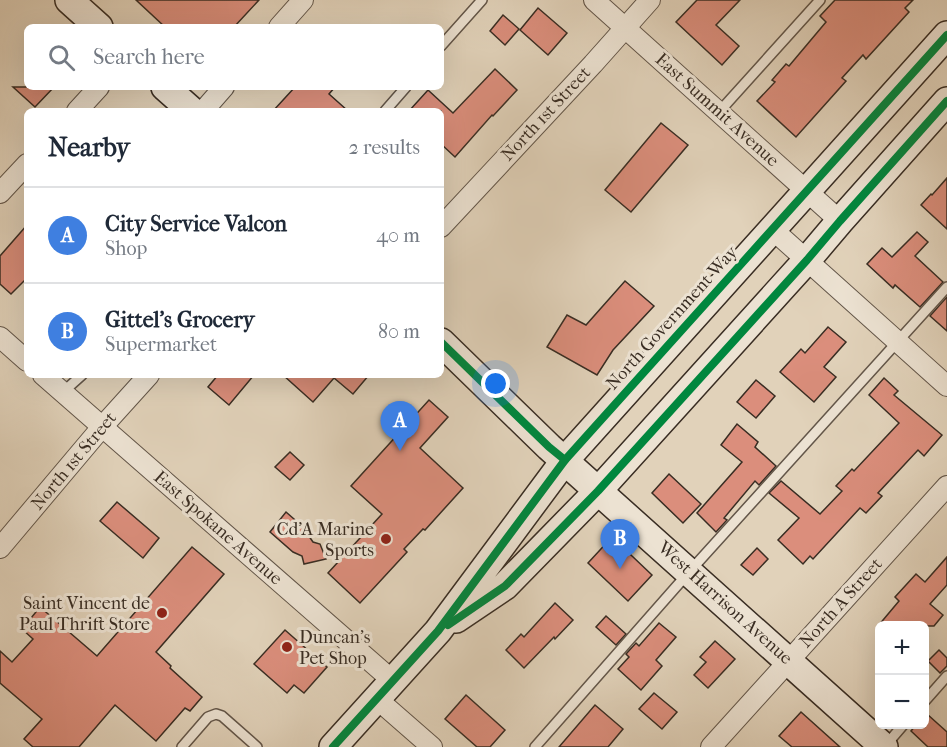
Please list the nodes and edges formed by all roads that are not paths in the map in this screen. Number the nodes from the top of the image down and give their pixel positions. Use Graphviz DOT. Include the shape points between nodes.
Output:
graph roads {
  1 [pos="303,0"];
  2 [pos="482,0"];
  3 [pos="594,0"];
  4 [pos="650,0"];
  5 [pos="820,0"];
  6 [pos="78,3"];
  7 [pos="96,24"];
  8 [pos="282,24"];
  9 [pos="625,28"];
  10 [pos="946,38"];
  11 [pos="444,43"];
  12 [pos="96,90"];
  13 [pos="168,90"];
  14 [pos="221,90"];
  15 [pos="403,90"];
  16 [pos="947,100"];
  17 [pos="80,108"];
  18 [pos="189,108"];
  19 [pos="206,108"];
  20 [pos="388,108"];
  21 [pos="720,112"];
  22 [pos="24,167"];
  23 [pos="807,190"];
  24 [pos="0,193"];
  25 [pos="840,221"];
  26 [pos="444,224"];
  27 [pos="772,229"];
  28 [pos="807,260"];
  29 [pos="947,286"];
  30 [pos="0,337"];
  31 [pos="898,342"];
  32 [pos="444,345"];
  33 [pos="24,358"];
  34 [pos="47,378"];
  35 [pos="79,378"];
  36 [pos="146,378"];
  37 [pos="947,386"];
  38 [pos="63,392"];
  39 [pos="102,427"];
  40 [pos="565,460"];
  41 [pos="947,486"];
  42 [pos="598,491"];
  43 [pos="0,548"];
  44 [pos="690,571"];
  45 [pos="438,631"];
  46 [pos="789,661"];
  47 [pos="947,676"];
  48 [pos="385,690"];
  49 [pos="929,696"];
  50 [pos="900,729"];
  51 [pos="182,747"];
  52 [pos="257,747"];
  53 [pos="333,747"];
  54 [pos="432,747"];
  55 [pos="535,747"];
  56 [pos="711,747"];
  57 [pos="884,747"];
  1 -- 8 [label="street"];
  2 -- 11 [label="lane"];
  3 -- 9 [label="street, East Summit Avenue"];
  4 -- 9 [label="street, North 1st Street"];
  5 -- 21 [label="lane"];
  6 -- 7 [label="main road"];
  9 -- 21 [label="street, East Summit Avenue"];
  9 -- 26 [label="street, North 1st Street"];
  10 -- 23 [label="main road, North Government Way"];
  12 -- 17 [label="street"];
  13 -- 18 [label="main road"];
  14 -- 19 [label="street"];
  15 -- 20 [label="lane"];
  16 -- 25 [label="main road, North Government Way"];
  21 -- 23 [label="street, East Summit Avenue"];
  22 -- 24 [label="street"];
  23 -- 25 [label="street, East Summit Avenue"];
  23 -- 27 [label="main road, North Government Way"];
  25 -- 28 [label="main road, North Government Way"];
  27 -- 28 [label="street"];
  27 -- 40 [label="main road, North Government Way"];
  28 -- 31 [label="street"];
  28 -- 42 [label="main road, North Government Way"];
  29 -- 31 [label="lane"];
  30 -- 33 [label="street"];
  31 -- 37 [label="street"];
  31 -- 44 [label="lane"];
  32 -- 40 [label="main road, West Harrison Avenue"];
  34 -- 38 [label="street, East Spokane Avenue"];
  35 -- 38 [label="lane"];
  36 -- 39 [label="street, North 1st Street"];
  38 -- 39 [label="street, East Spokane Avenue"];
  39 -- 43 [label="street, North 1st Street"];
  39 -- 48 [label="street, East Spokane Avenue"];
  40 -- 42 [label="main road, West Harrison Avenue"];
  40 -- 45 [label="main road, North Government Way"];
  41 -- 46 [label="street, North A Street"];
  42 -- 44 [label="main road, West Harrison Avenue"];
  42 -- 45 [label="main road, North Government Way" via="506,586"];
  44 -- 46 [label="main road, West Harrison Avenue"];
  44 -- 55 [label="lane"];
  45 -- 48 [label="main road, North Government Way"];
  46 -- 56 [label="street, North A Street"];
  46 -- 57 [label="main road, West Harrison Avenue"];
  47 -- 49 [label="lane"];
  48 -- 53 [label="main road, North Government Way"];
  48 -- 54 [label="street, East Spokane Avenue"];
  50 -- 57 [label="lane"];
  51 -- 52 [label="lane" via="208,717 216,714"];
}
